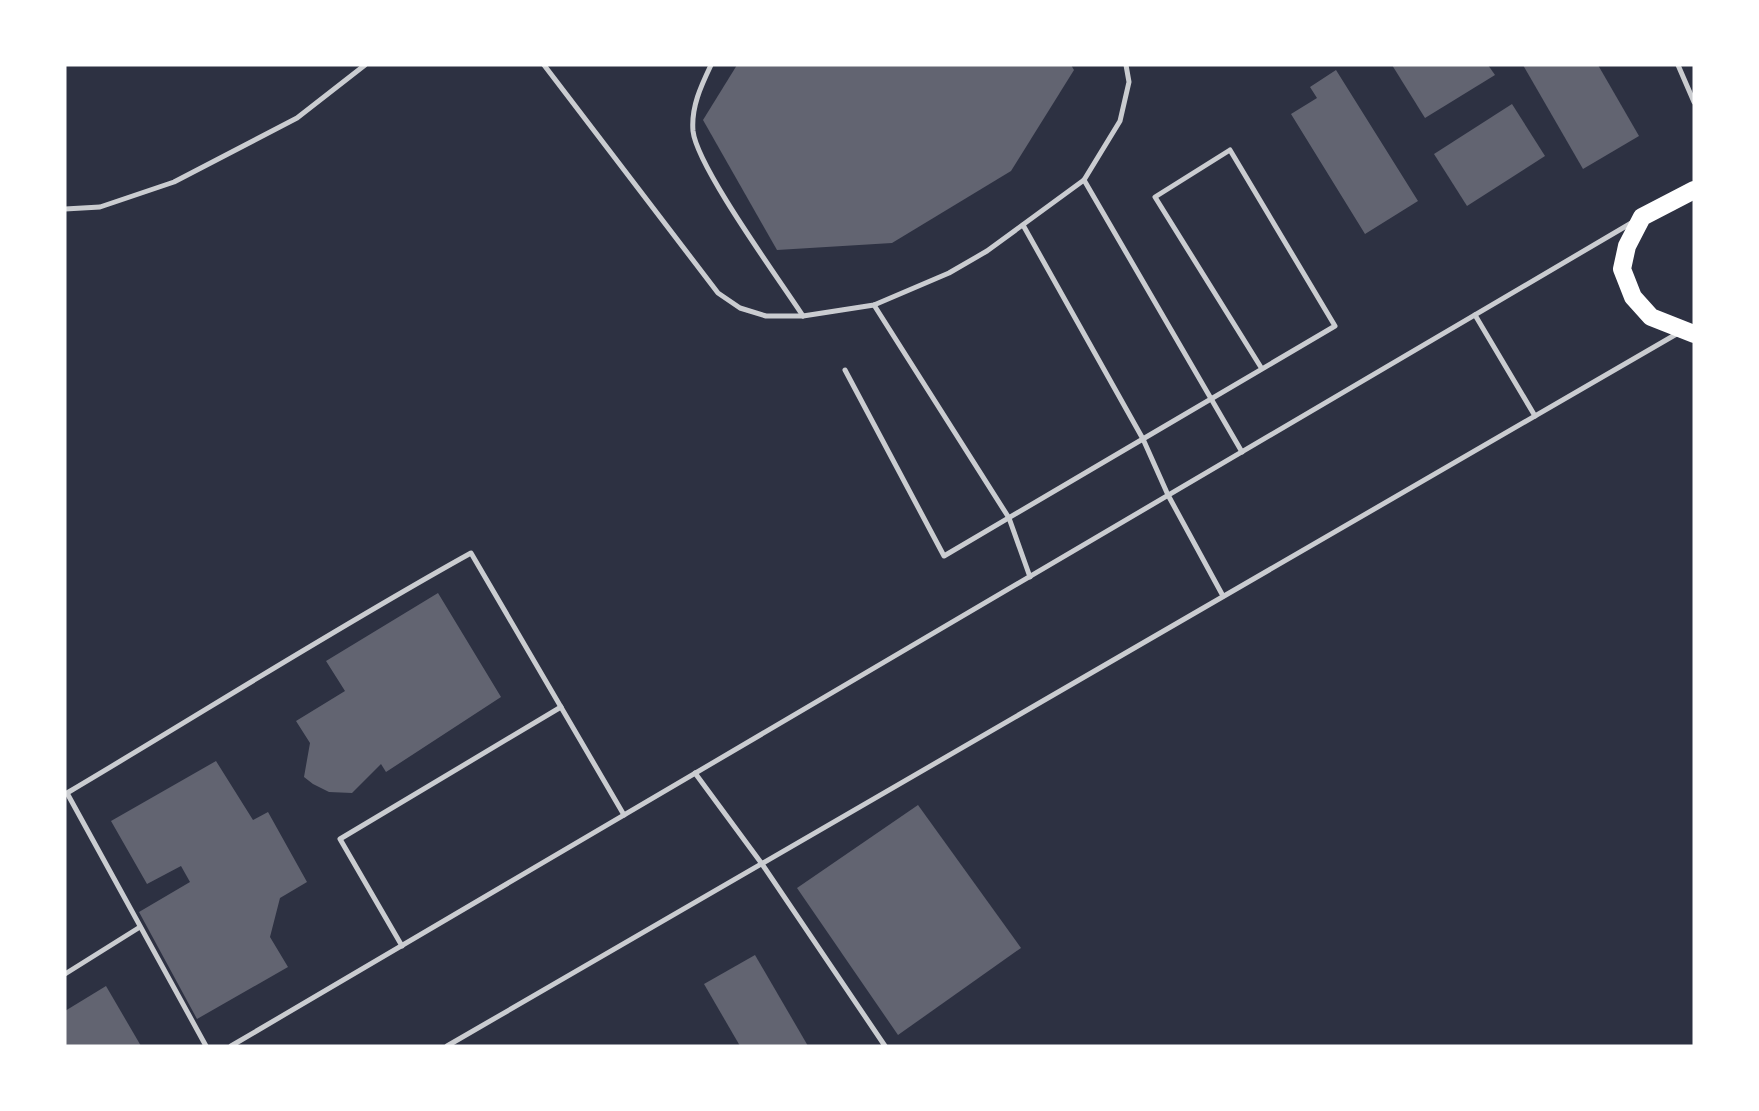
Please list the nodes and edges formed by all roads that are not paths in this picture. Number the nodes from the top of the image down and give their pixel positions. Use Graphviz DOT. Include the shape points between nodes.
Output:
graph roads {
  1 [pos="365,65"];
  2 [pos="544,65"];
  3 [pos="712,65"];
  4 [pos="1126,65"];
  5 [pos="1678,65"];
  6 [pos="1693,94"];
  7 [pos="1694,102"];
  8 [pos="1084,180"];
  9 [pos="1693,189"];
  10 [pos="65,209"];
  11 [pos="1642,216"];
  12 [pos="1023,225"];
  13 [pos="874,305"];
  14 [pos="1475,315"];
  15 [pos="803,316"];
  16 [pos="1691,329"];
  17 [pos="1262,369"];
  18 [pos="845,370"];
  19 [pos="1211,399"];
  20 [pos="1535,416"];
  21 [pos="1143,439"];
  22 [pos="1242,452"];
  23 [pos="1168,495"];
  24 [pos="1009,518"];
  25 [pos="1030,577"];
  26 [pos="1223,596"];
  27 [pos="561,707"];
  28 [pos="695,773"];
  29 [pos="624,815"];
  30 [pos="762,864"];
  31 [pos="140,927"];
  32 [pos="402,946"];
  33 [pos="65,974"];
  34 [pos="206,1046"];
  35 [pos="231,1046"];
  36 [pos="447,1046"];
  37 [pos="885,1046"];
  1 -- 10 [label="lane" via="297,118 174,182 100,207"];
  2 -- 15 [label="lane" via="718,293 740,309 766,316"];
  3 -- 15 [label="lane" via="694,106 693,134 709,171"];
  4 -- 8 [label="lane" via="1129,82 1120,121"];
  5 -- 6 [label="lane"];
  6 -- 7 [label="lane"];
  8 -- 12 [label="lane"];
  8 -- 19 [label="lane"];
  9 -- 11 [label="main road"];
  11 -- 14 [label="lane"];
  11 -- 16 [label="main road" via="1622,269 1633,297 1651,317"];
  12 -- 13 [label="lane" via="949,273"];
  12 -- 21 [label="lane"];
  13 -- 15 [label="lane"];
  13 -- 24 [label="lane"];
  14 -- 20 [label="lane"];
  14 -- 22 [label="lane"];
  16 -- 20 [label="lane"];
  17 -- 17 [label="lane" via="1155,197 1230,150 1335,326"];
  17 -- 19 [label="lane"];
  18 -- 24 [label="lane" via="944,556"];
  19 -- 21 [label="lane"];
  19 -- 22 [label="lane"];
  20 -- 26 [label="lane"];
  21 -- 23 [label="lane"];
  21 -- 24 [label="lane"];
  22 -- 23 [label="lane"];
  23 -- 25 [label="lane"];
  23 -- 26 [label="lane"];
  24 -- 25 [label="lane"];
  25 -- 28 [label="lane"];
  26 -- 30 [label="lane"];
  27 -- 29 [label="lane"];
  27 -- 31 [label="lane" via="471,553 338,627 67,793"];
  27 -- 32 [label="lane" via="340,839"];
  28 -- 29 [label="lane"];
  28 -- 30 [label="lane"];
  29 -- 32 [label="lane"];
  30 -- 36 [label="lane"];
  30 -- 37 [label="lane"];
  31 -- 33 [label="lane"];
  31 -- 34 [label="lane"];
  32 -- 35 [label="lane"];
}
